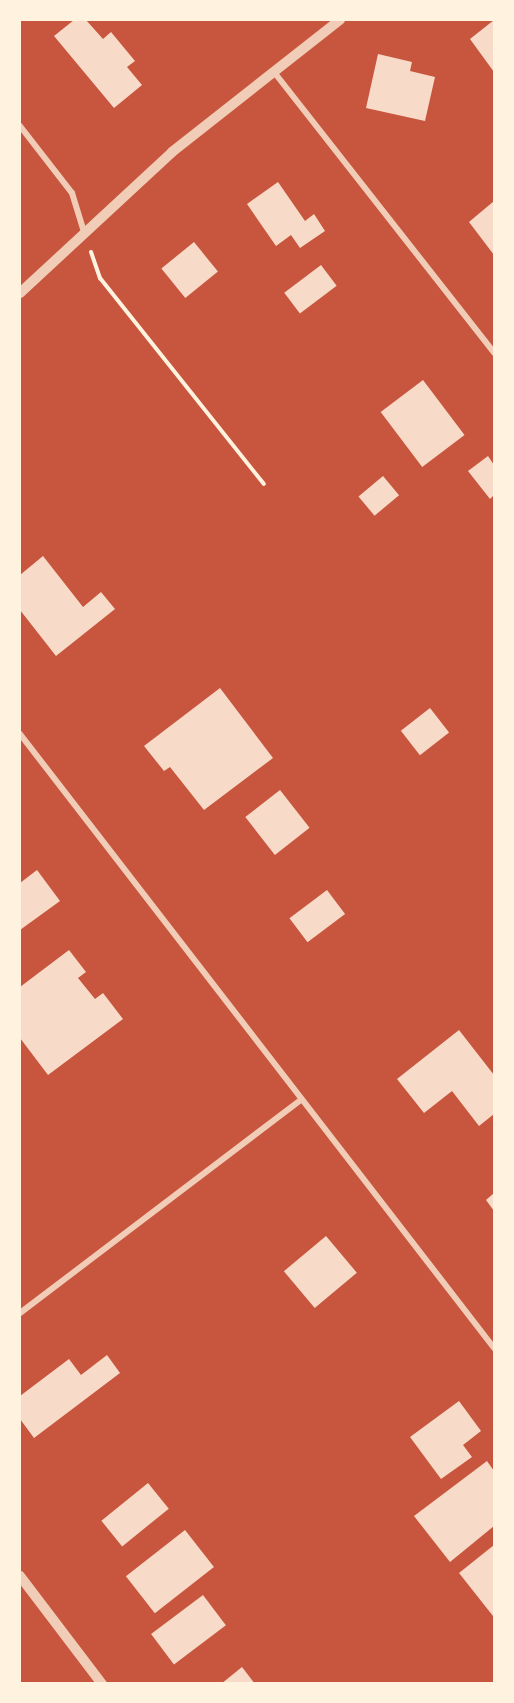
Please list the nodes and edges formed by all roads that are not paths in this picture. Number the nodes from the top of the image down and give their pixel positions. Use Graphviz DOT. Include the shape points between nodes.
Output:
graph roads {
  1 [pos="340,20"];
  2 [pos="274,72"];
  3 [pos="20,126"];
  4 [pos="84,232"];
  5 [pos="20,293"];
  6 [pos="495,353"];
  7 [pos="20,734"];
  8 [pos="301,1100"];
  9 [pos="20,1313"];
  10 [pos="495,1348"];
  11 [pos="20,1576"];
  12 [pos="102,1683"];
  1 -- 2 [label="street"];
  2 -- 4 [label="street" via="172,152"];
  2 -- 6 [label="street"];
  3 -- 4 [label="street" via="72,193"];
  4 -- 5 [label="street"];
  7 -- 8 [label="street"];
  8 -- 9 [label="street"];
  8 -- 10 [label="street"];
  11 -- 12 [label="street"];
}
